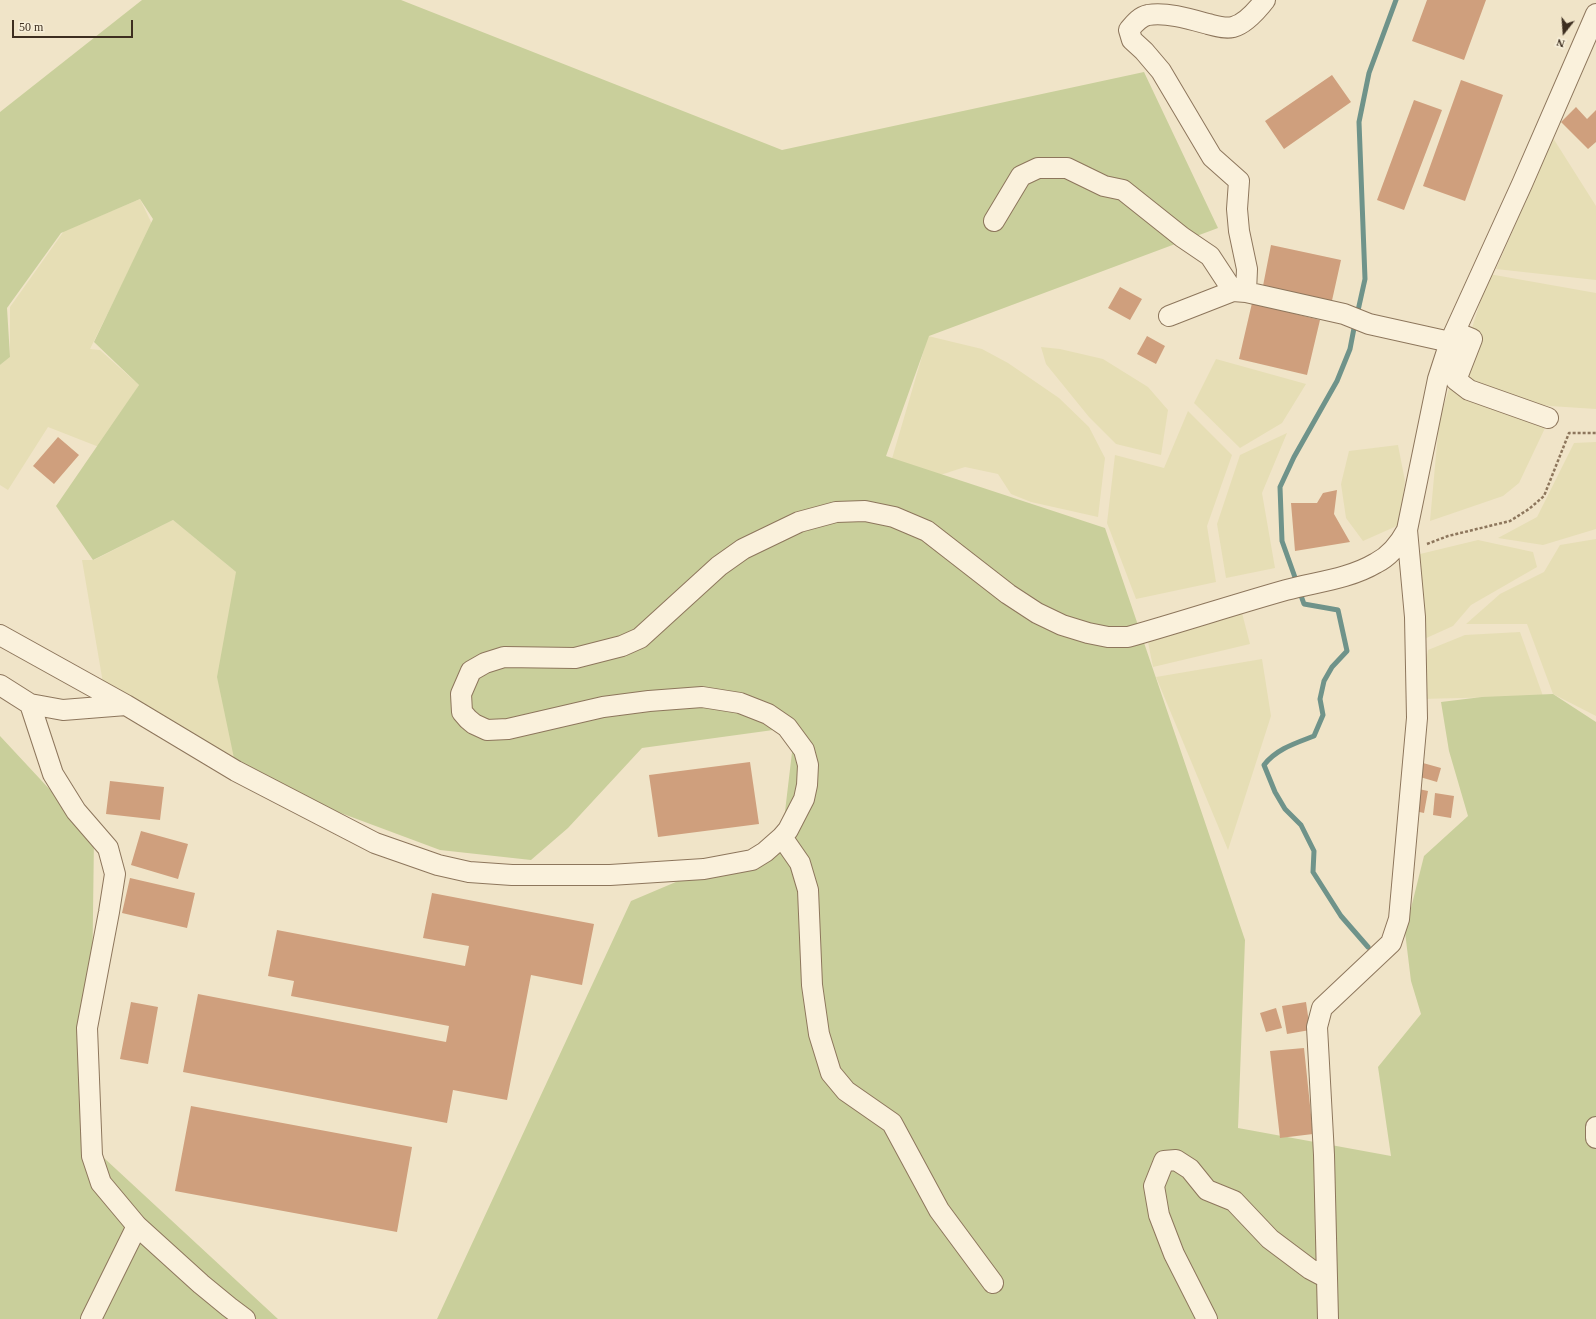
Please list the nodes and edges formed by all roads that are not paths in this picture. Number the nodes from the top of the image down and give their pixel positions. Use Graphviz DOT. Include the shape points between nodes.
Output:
graph roads {
  1 [pos="1265,0"];
  2 [pos="1596,14"];
  3 [pos="994,221"];
  4 [pos="1240,291"];
  5 [pos="1169,316"];
  6 [pos="1452,337"];
  7 [pos="1548,418"];
  8 [pos="1407,530"];
  9 [pos="0,635"];
  10 [pos="0,685"];
  11 [pos="30,704"];
  12 [pos="126,705"];
  13 [pos="782,837"];
  14 [pos="1596,1127"];
  15 [pos="1596,1138"];
  16 [pos="137,1226"];
  17 [pos="1327,1278"];
  18 [pos="993,1283"];
  19 [pos="91,1319"];
  20 [pos="245,1319"];
  21 [pos="1207,1319"];
  22 [pos="1328,1319"];
  1 -- 4 [label="street" via="1254,14 1233,27 1218,27 1162,15 1146,15 1135,22 1129,30 1132,40 1165,77 1212,157 1239,181 1239,231 1248,269"];
  2 -- 6 [label="street"];
  3 -- 4 [label="street" via="1022,176 1038,168 1067,168 1104,186 1123,190 1210,256"];
  4 -- 5 [label="street"];
  4 -- 6 [label="street" via="1344,314 1369,324"];
  6 -- 7 [label="street" via="1472,339 1456,380 1469,390"];
  6 -- 8 [label="street" via="1438,379"];
  8 -- 13 [label="street" via="1392,551 1377,563 1353,574 1285,590 1128,637 1108,637 1062,625 1036,613 927,531 894,517 865,511 836,512 799,522 743,549 719,566 640,638 622,646 575,658 504,657 484,663 471,671 461,694 462,712 474,724 487,730 508,729 603,707 702,697 740,703 768,714 787,727 804,750 808,765 804,799"];
  8 -- 17 [label="street" via="1415,617 1417,718 1399,920 1391,943 1322,1008 1317,1027"];
  9 -- 12 [label="street"];
  10 -- 11 [label="street"];
  11 -- 12 [label="street" via="63,710"];
  11 -- 16 [label="street" via="52,774 76,811 108,848 115,874 87,1028 92,1156 101,1184"];
  12 -- 13 [label="street" via="236,771 376,843 438,865 469,872 512,875 610,875 704,869 752,860"];
  13 -- 18 [label="street" via="800,864 808,890 812,985 819,1034 831,1073 846,1092 892,1123 939,1210"];
  14 -- 15 [label="street"];
  16 -- 19 [label="street"];
  16 -- 20 [label="street" via="207,1289"];
  17 -- 21 [label="street" via="1310,1269 1270,1239 1234,1201 1207,1190 1190,1169 1176,1160 1164,1161 1154,1186 1159,1215 1174,1254"];
  17 -- 22 [label="street"];
}
